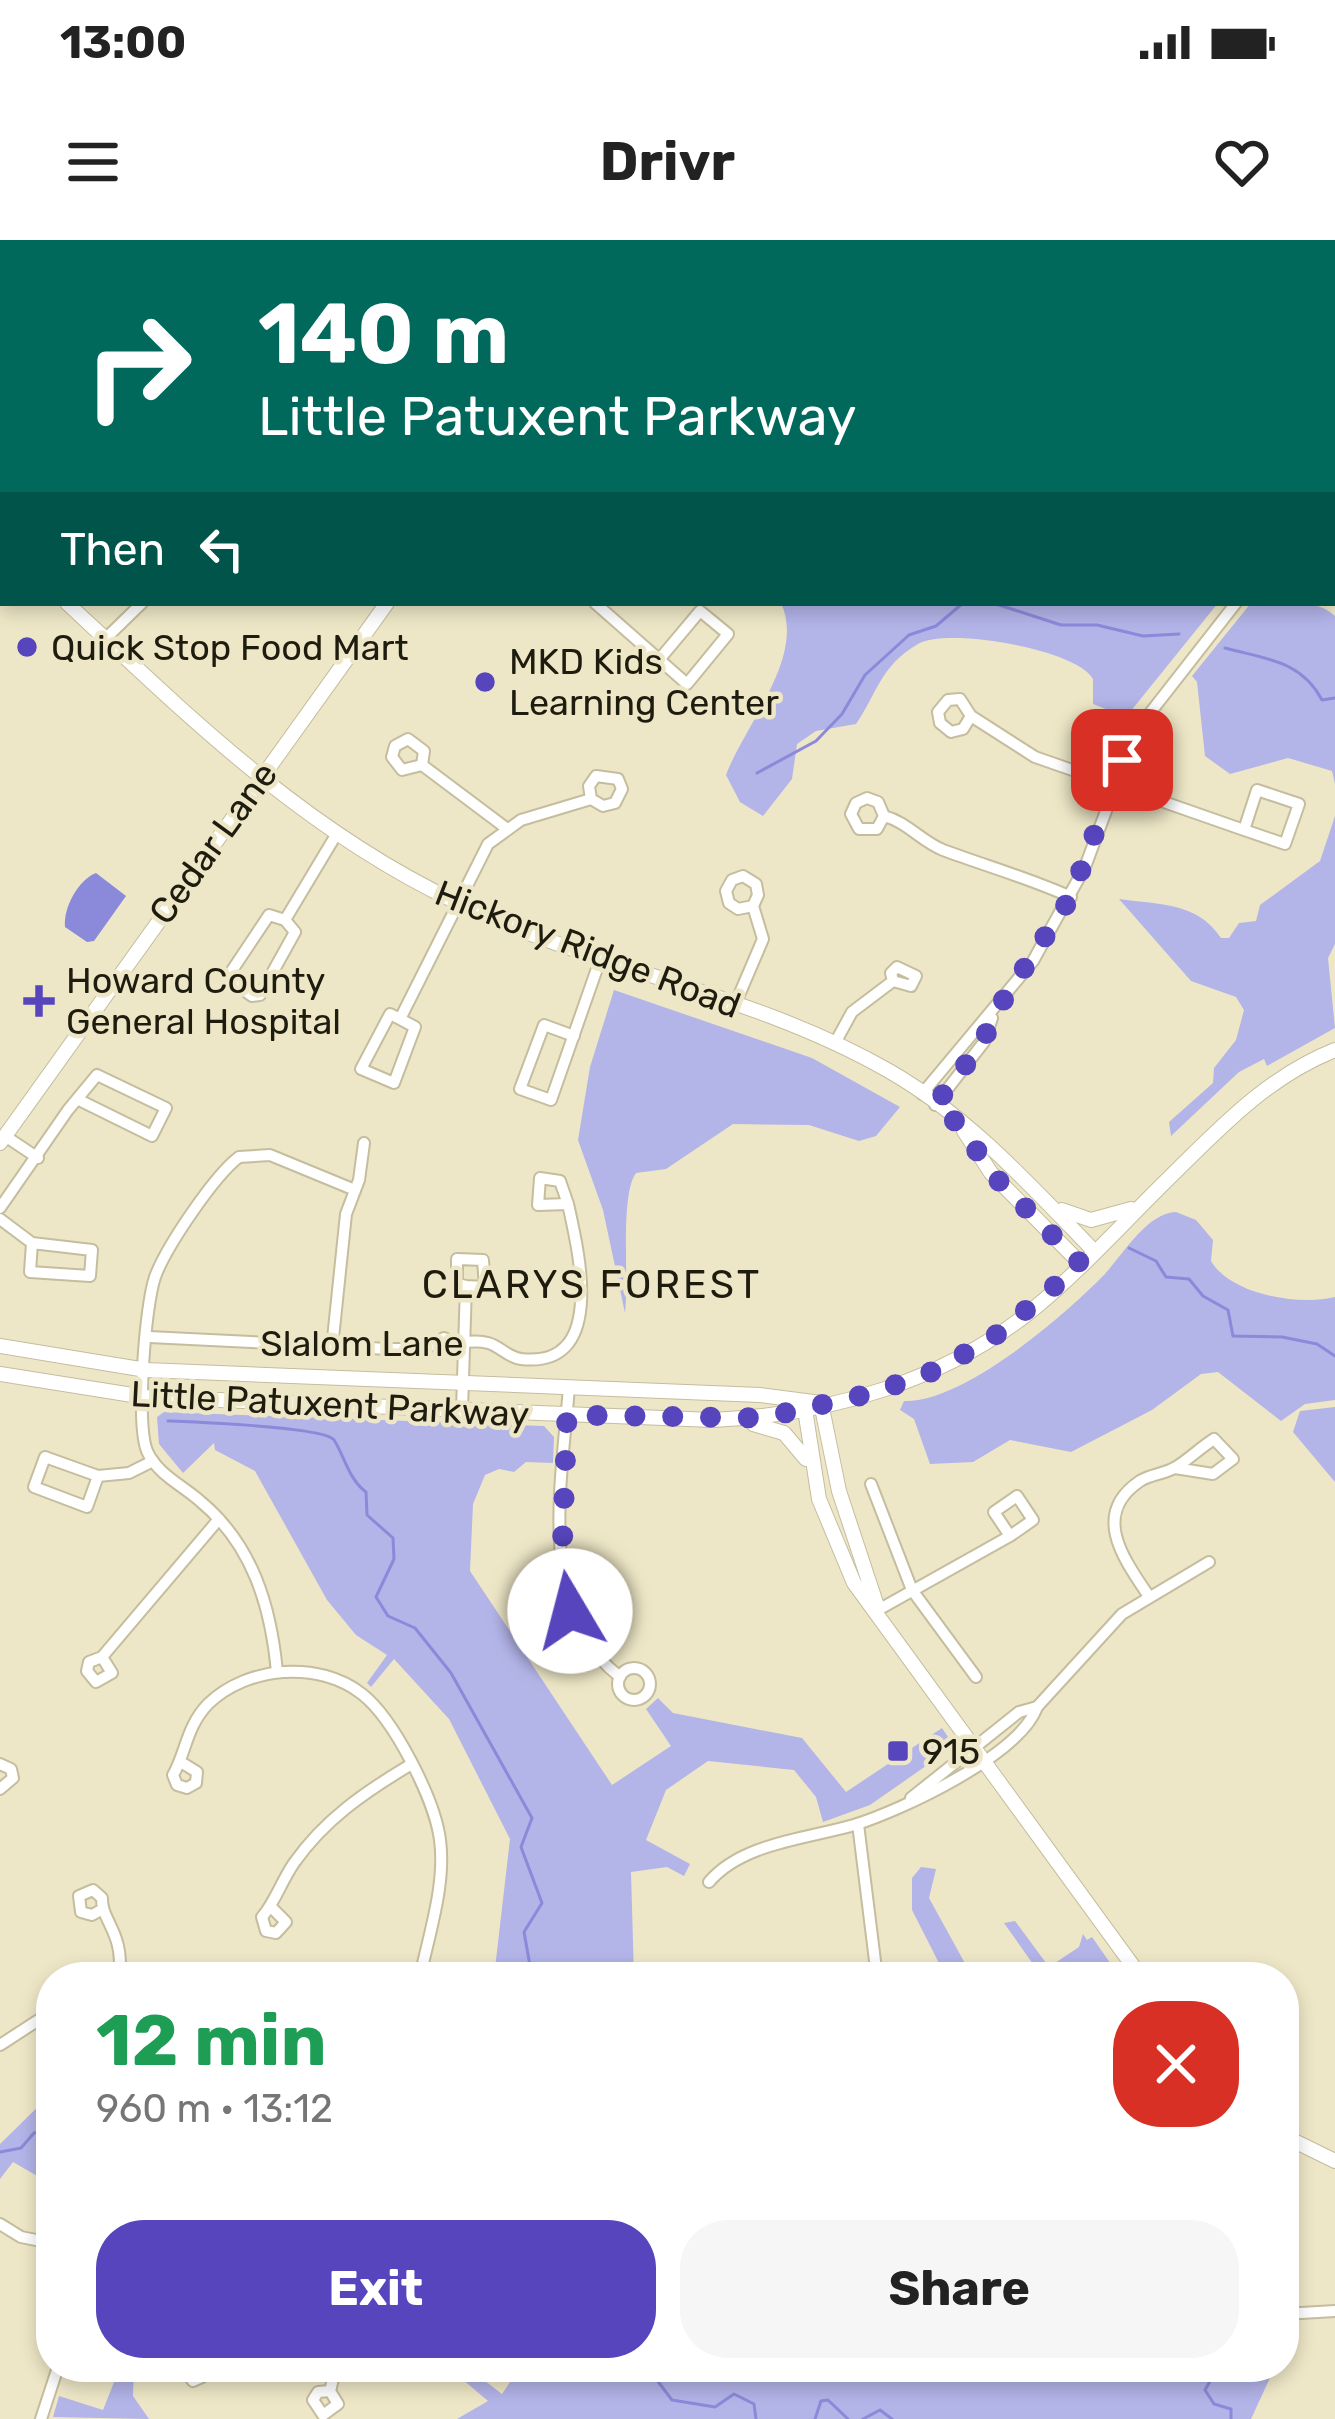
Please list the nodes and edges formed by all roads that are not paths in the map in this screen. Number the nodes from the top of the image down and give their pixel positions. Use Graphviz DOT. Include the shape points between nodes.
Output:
graph roads {
  1 [pos="70,606"];
  2 [pos="139,606"];
  3 [pos="385,606"];
  4 [pos="598,606"];
  5 [pos="1234,606"];
  6 [pos="105,639"];
  7 [pos="658,661"];
  8 [pos="971,716"];
  9 [pos="422,766"];
  10 [pos="259,780"];
  11 [pos="1114,785"];
  12 [pos="591,799"];
  13 [pos="884,816"];
  14 [pos="506,828"];
  15 [pos="1244,830"];
  16 [pos="336,835"];
  17 [pos="1071,897"];
  18 [pos="455,902"];
  19 [pos="752,906"];
  20 [pos="286,920"];
  21 [pos="600,960"];
  22 [pos="893,981"];
  23 [pos="734,1006"];
  24 [pos="993,1016"];
  25 [pos="400,1019"];
  26 [pos="574,1036"];
  27 [pos="835,1043"];
  28 [pos="1335,1050"];
  29 [pos="922,1094"];
  30 [pos="77,1099"];
  31 [pos="935,1105"];
  32 [pos="961,1126"];
  33 [pos="3,1139"];
  34 [pos="364,1143"];
  35 [pos="38,1158"];
  36 [pos="355,1190"];
  37 [pos="1038,1193"];
  38 [pos="568,1204"];
  39 [pos="1142,1204"];
  40 [pos="0,1208"];
  41 [pos="0,1219"];
  42 [pos="32,1244"];
  43 [pos="1094,1251"];
  44 [pos="1081,1264"];
  45 [pos="466,1286"];
  46 [pos="148,1337"];
  47 [pos="0,1346"];
  48 [pos="464,1346"];
  49 [pos="332,1348"];
  50 [pos="146,1370"];
  51 [pos="0,1374"];
  52 [pos="462,1383"];
  53 [pos="569,1387"];
  54 [pos="145,1397"];
  55 [pos="821,1403"];
  56 [pos="804,1404"];
  57 [pos="462,1410"];
  58 [pos="567,1415"];
  59 [pos="713,1420"];
  60 [pos="154,1461"];
  61 [pos="1175,1468"];
  62 [pos="813,1475"];
  63 [pos="98,1476"];
  64 [pos="871,1484"];
  65 [pos="220,1519"];
  66 [pos="1010,1536"];
  67 [pos="1209,1562"];
  68 [pos="912,1590"];
  69 [pos="1148,1594"];
  70 [pos="878,1610"];
  71 [pos="102,1657"];
  72 [pos="277,1672"];
  73 [pos="620,1677"];
  74 [pos="976,1678"];
  75 [pos="1036,1707"];
  76 [pos="976,1743"];
  77 [pos="986,1759"];
  78 [pos="0,1763"];
  79 [pos="184,1764"];
  80 [pos="410,1765"];
  81 [pos="0,1789"];
  82 [pos="911,1798"];
  83 [pos="858,1824"];
  84 [pos="710,1882"];
  85 [pos="273,1909"];
  86 [pos="101,1910"];
  87 [pos="118,1962"];
  88 [pos="422,1962"];
  89 [pos="875,1962"];
  90 [pos="1131,1962"];
  91 [pos="36,2022"];
  92 [pos="0,2045"];
  93 [pos="1299,2143"];
  94 [pos="1335,2161"];
  95 [pos="0,2224"];
  96 [pos="36,2239"];
  97 [pos="1335,2311"];
  98 [pos="1299,2313"];
  99 [pos="53,2382"];
  100 [pos="332,2382"];
  101 [pos="330,2390"];
  102 [pos="40,2419"];
  1 -- 6 [label="street, Hickory Ridge Road"];
  2 -- 6 [label="street"];
  3 -- 10 [label="street, Cedar Lane"];
  4 -- 7 [label="street"];
  5 -- 11 [label="street" via="1143,719"];
  6 -- 10 [label="street, Hickory Ridge Road"];
  7 -- 7 [label="street" via="700,611 728,634 686,684"];
  8 -- 11 [label="street" via="1035,758"];
  9 -- 14 [label="street"];
  10 -- 16 [label="street, Hickory Ridge Road"];
  10 -- 33 [label="street, Cedar Lane"];
  11 -- 15 [label="street"];
  11 -- 17 [label="street"];
  12 -- 14 [label="street"];
  13 -- 17 [label="street" via="938,848"];
  14 -- 18 [label="street" via="479,855"];
  15 -- 15 [label="street" via="1257,790 1299,804 1286,844"];
  16 -- 18 [label="street, Hickory Ridge Road"];
  16 -- 20 [label="street"];
  17 -- 24 [label="street"];
  18 -- 21 [label="street, Hickory Ridge Road"];
  18 -- 25 [label="street"];
  19 -- 23 [label="street" via="763,939"];
  20 -- 20 [label="street" via="269,915 226,978 260,995 295,932"];
  21 -- 23 [label="street, Hickory Ridge Road"];
  21 -- 26 [label="street"];
  22 -- 27 [label="street" via="852,1012"];
  23 -- 27 [label="street, Hickory Ridge Road"];
  24 -- 29 [label="street"];
  24 -- 31 [label="street"];
  25 -- 25 [label="street" via="415,1027 394,1083 361,1069 390,1014"];
  26 -- 26 [label="street" via="544,1024 520,1089 551,1100"];
  27 -- 29 [label="street, Hickory Ridge Road"];
  28 -- 39 [label="street, Little Patuxent Parkway" via="1251,1100"];
  29 -- 31 [label="street, Hickory Ridge Road"];
  30 -- 30 [label="street" via="152,1136 166,1108 97,1075"];
  30 -- 35 [label="street"];
  31 -- 32 [label="street, Hickory Ridge Road"];
  32 -- 37 [label="street, Hickory Ridge Road"];
  32 -- 44 [label="street, Hickory Ridge Road" via="991,1173"];
  33 -- 35 [label="street"];
  34 -- 36 [label="street"];
  35 -- 40 [label="street"];
  36 -- 46 [label="street" via="269,1155 239,1157 159,1268"];
  36 -- 49 [label="street"];
  37 -- 39 [label="street" via="1091,1220"];
  37 -- 43 [label="street, Hickory Ridge Road"];
  38 -- 48 [label="street, Slalom Lane" via="582,1310 572,1340 533,1359 488,1343"];
  39 -- 43 [label="street, Little Patuxent Parkway"];
  41 -- 42 [label="street"];
  42 -- 42 [label="street" via="30,1272 90,1276 92,1250"];
  43 -- 44 [label="street, Little Patuxent Parkway"];
  44 -- 55 [label="street, Little Patuxent Parkway" via="960,1359"];
  45 -- 48 [label="street"];
  46 -- 49 [label="street, Slalom Lane"];
  46 -- 50 [label="street"];
  47 -- 50 [label="street, Little Patuxent Parkway"];
  48 -- 49 [label="street, Slalom Lane" via="444,1338 424,1348"];
  48 -- 52 [label="street"];
  50 -- 52 [label="street, Little Patuxent Parkway"];
  50 -- 54 [label="street"];
  51 -- 54 [label="street, Little Patuxent Parkway"];
  52 -- 53 [label="street, Little Patuxent Parkway"];
  52 -- 57 [label="street"];
  53 -- 56 [label="street, Little Patuxent Parkway"];
  53 -- 58 [label="street"];
  54 -- 57 [label="street, Little Patuxent Parkway"];
  54 -- 60 [label="street" via="144,1437"];
  55 -- 56 [label="street, Little Patuxent Parkway"];
  55 -- 70 [label="street" via="838,1492"];
  56 -- 59 [label="street, Little Patuxent Parkway"];
  56 -- 62 [label="street"];
  57 -- 58 [label="street, Little Patuxent Parkway"];
  58 -- 59 [label="street, Little Patuxent Parkway"];
  58 -- 73 [label="street" via="566,1593 579,1630"];
  59 -- 62 [label="street" via="784,1433"];
  60 -- 63 [label="street"];
  60 -- 65 [label="street"];
  61 -- 61 [label="street" via="1214,1439 1233,1459 1213,1474"];
  61 -- 69 [label="street" via="1145,1477 1115,1511 1117,1546"];
  62 -- 70 [label="street" via="839,1555"];
  63 -- 63 [label="street" via="87,1507 34,1487 45,1457"];
  64 -- 68 [label="street"];
  65 -- 71 [label="street"];
  65 -- 72 [label="street" via="260,1583"];
  66 -- 68 [label="street"];
  67 -- 69 [label="street"];
  68 -- 70 [label="street"];
  68 -- 74 [label="street"];
  69 -- 75 [label="street"];
  70 -- 76 [label="street"];
  72 -- 79 [label="street" via="211,1702 184,1740"];
  72 -- 80 [label="street" via="356,1690 377,1708"];
  75 -- 76 [label="street"];
  75 -- 77 [label="street" via="1030,1726"];
  76 -- 77 [label="street"];
  76 -- 82 [label="street"];
  77 -- 82 [label="street" via="934,1794"];
  77 -- 90 [label="street"];
  78 -- 81 [label="street" via="13,1778"];
  80 -- 85 [label="street" via="320,1830"];
  80 -- 88 [label="street" via="441,1846"];
  82 -- 83 [label="street"];
  83 -- 84 [label="street" via="741,1856"];
  83 -- 89 [label="street"];
  86 -- 87 [label="street" via="118,1935"];
  91 -- 92 [label="street"];
  93 -- 94 [label="street"];
  95 -- 96 [label="street"];
  97 -- 98 [label="street"];
  99 -- 102 [label="street"];
  100 -- 101 [label="street"];
}
